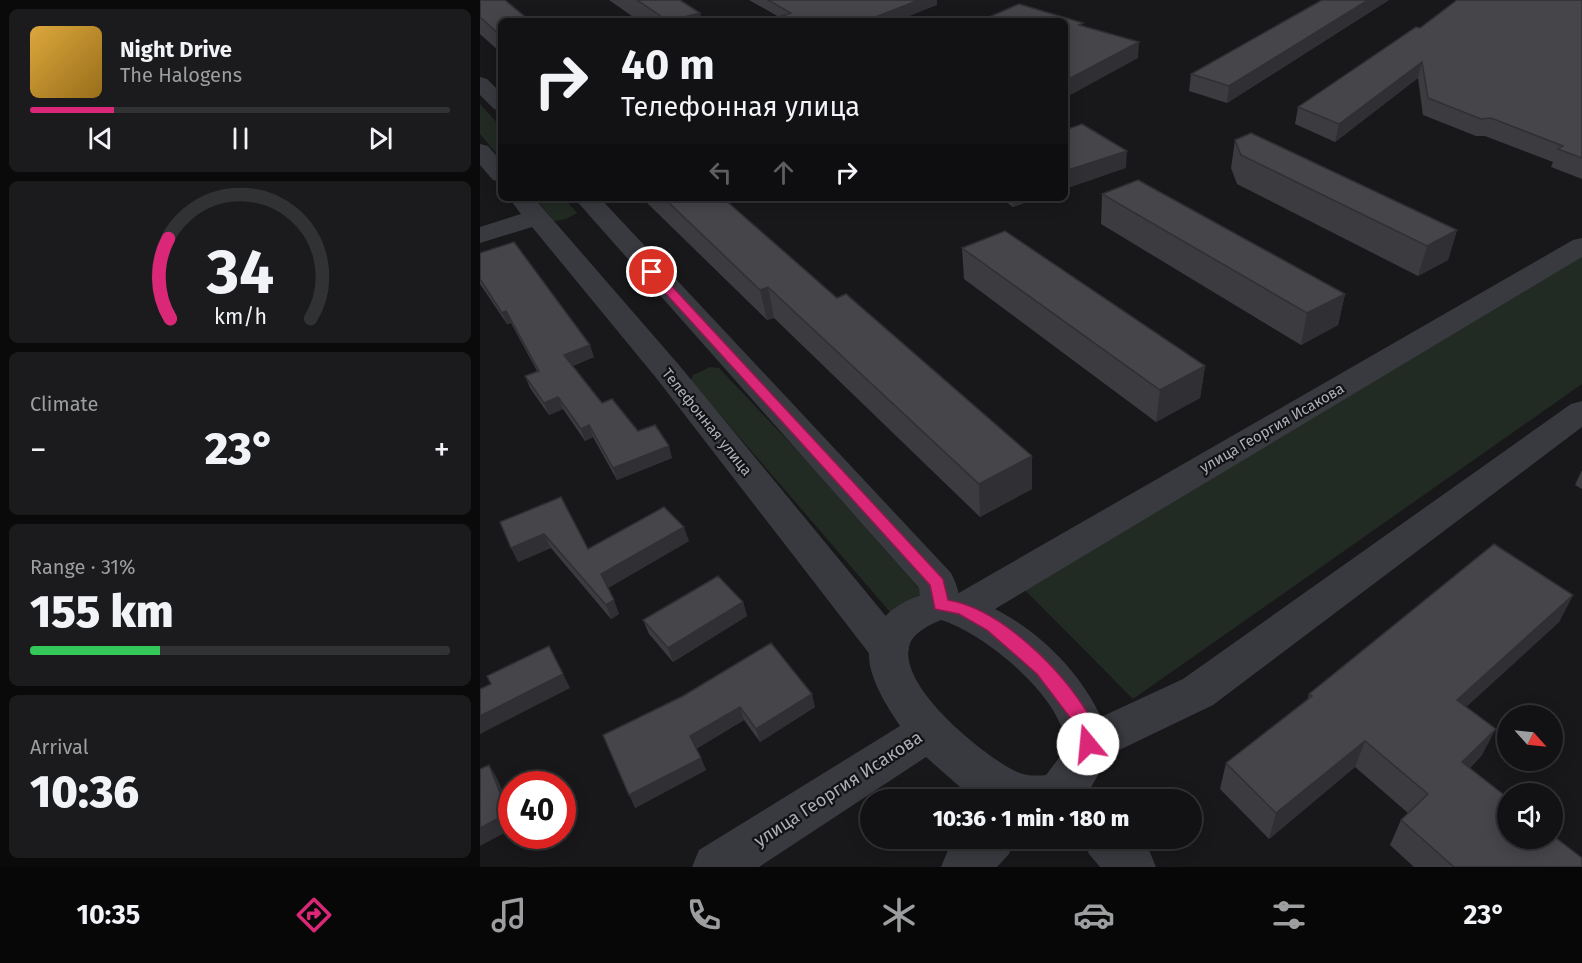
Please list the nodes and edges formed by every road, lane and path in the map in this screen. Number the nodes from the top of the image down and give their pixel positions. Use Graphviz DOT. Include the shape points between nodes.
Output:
graph roads {
  1 [pos="480,83"];
  2 [pos="498,102"];
  3 [pos="480,151"];
  4 [pos="498,172"];
  5 [pos="589,201"];
  6 [pos="529,207"];
  7 [pos="480,235"];
  8 [pos="1582,246"];
  9 [pos="1582,411"];
  10 [pos="952,607"];
  11 [pos="889,650"];
  12 [pos="929,731"];
  13 [pos="1088,744"];
  14 [pos="1014,789"];
  15 [pos="1059,789"];
  16 [pos="982,849"];
  17 [pos="1116,849"];
  18 [pos="716,867"];
  19 [pos="965,867"];
  20 [pos="1132,867"];
  1 -- 2 [label="street"];
  3 -- 4 [label="street"];
  5 -- 10 [label="street" via="937,583"];
  6 -- 7 [label="street"];
  6 -- 11 [label="street, Телефонная улица" via="668,372"];
  8 -- 10 [label="street, улица Георгия Исакова"];
  9 -- 13 [label="street" via="1198,692"];
  10 -- 11 [label="street, улица Георгия Исакова" via="921,610 895,632"];
  10 -- 13 [label="street" via="993,625 1043,669 1083,722"];
  11 -- 12 [label="street" via="892,675"];
  12 -- 14 [label="street" via="969,768 1000,786"];
  12 -- 18 [label="street, улица Георгия Исакова"];
  13 -- 15 [label="street" via="1086,759 1072,781"];
  16 -- 19 [label="street"];
  17 -- 20 [label="street"];
}
